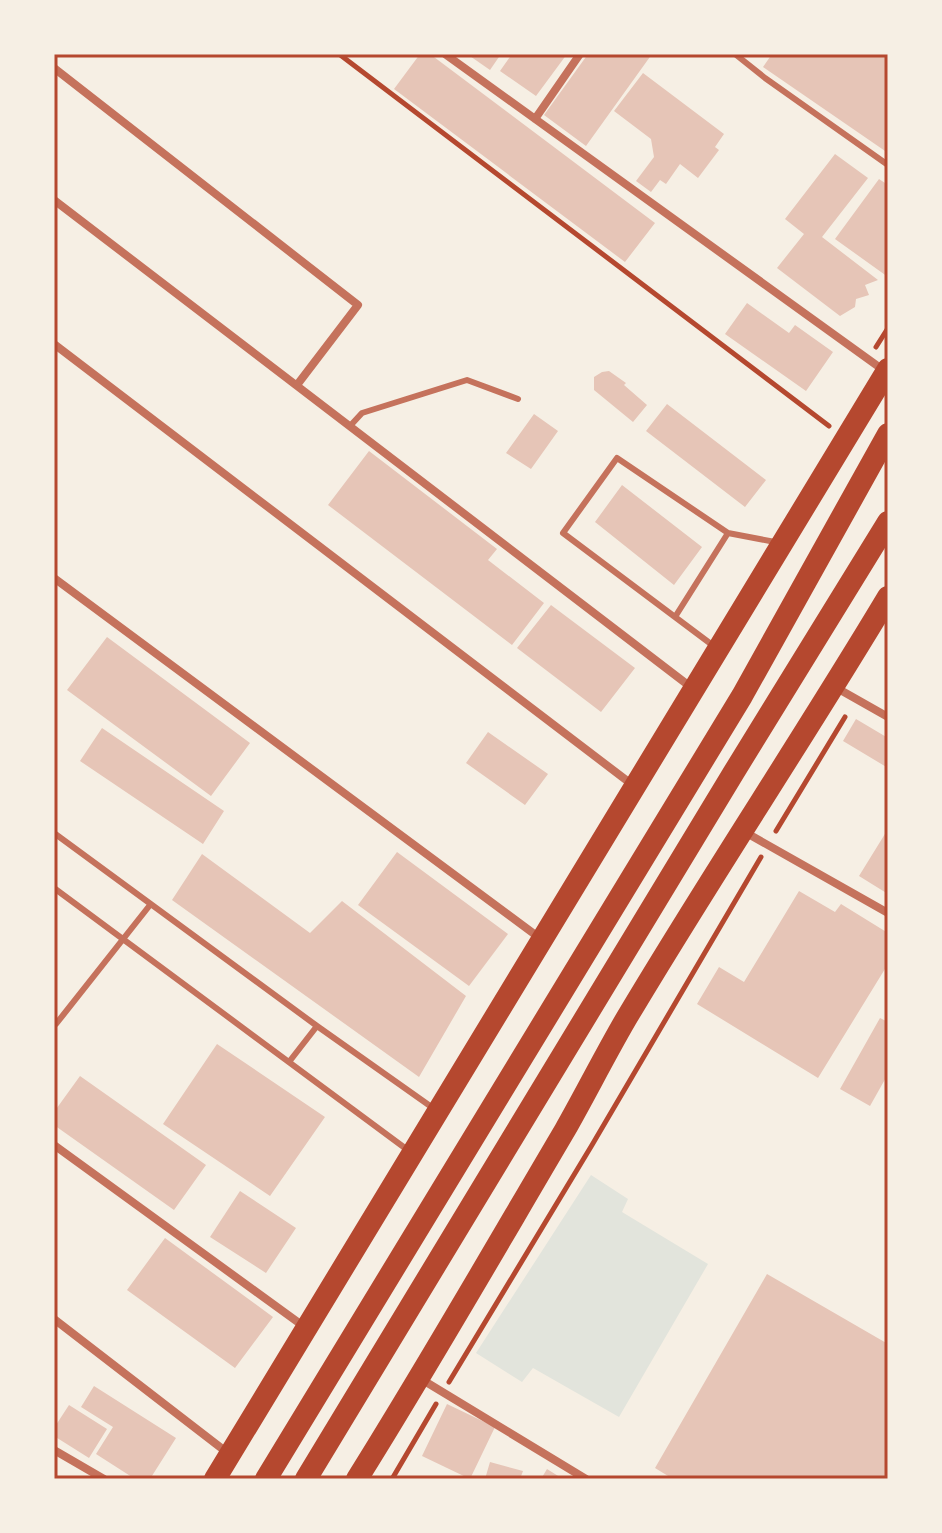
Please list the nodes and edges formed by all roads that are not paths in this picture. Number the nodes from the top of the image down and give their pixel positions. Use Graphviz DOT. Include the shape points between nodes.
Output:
graph roads {
  1 [pos="445,54"];
  2 [pos="580,54"];
  3 [pos="735,54"];
  4 [pos="54,68"];
  5 [pos="535,119"];
  6 [pos="888,165"];
  7 [pos="54,200"];
  8 [pos="54,344"];
  9 [pos="887,371"];
  10 [pos="297,385"];
  11 [pos="518,399"];
  12 [pos="350,426"];
  13 [pos="888,434"];
  14 [pos="888,522"];
  15 [pos="728,533"];
  16 [pos="782,544"];
  17 [pos="54,578"];
  18 [pos="888,597"];
  19 [pos="675,617"];
  20 [pos="718,649"];
  21 [pos="834,686"];
  22 [pos="694,689"];
  23 [pos="888,717"];
  24 [pos="635,787"];
  25 [pos="743,831"];
  26 [pos="54,833"];
  27 [pos="54,888"];
  28 [pos="150,905"];
  29 [pos="888,913"];
  30 [pos="123,939"];
  31 [pos="542,940"];
  32 [pos="54,1023"];
  33 [pos="317,1026"];
  34 [pos="289,1062"];
  35 [pos="438,1111"];
  36 [pos="54,1145"];
  37 [pos="412,1154"];
  38 [pos="54,1319"];
  39 [pos="306,1328"];
  40 [pos="420,1378"];
  41 [pos="54,1450"];
  42 [pos="229,1455"];
  43 [pos="104,1479"];
  44 [pos="215,1479"];
  45 [pos="266,1479"];
  46 [pos="306,1479"];
  47 [pos="357,1479"];
  48 [pos="586,1479"];
  1 -- 5 [label="street"];
  2 -- 5 [label="street"];
  3 -- 6 [label="lane"];
  4 -- 10 [label="street" via="358,305"];
  5 -- 9 [label="street"];
  7 -- 10 [label="street"];
  8 -- 24 [label="street"];
  9 -- 16 [label="highway"];
  10 -- 12 [label="street"];
  11 -- 12 [label="lane" via="467,380 362,413"];
  12 -- 22 [label="street"];
  13 -- 45 [label="highway" via="742,696"];
  14 -- 46 [label="highway"];
  15 -- 16 [label="lane"];
  15 -- 19 [label="lane"];
  15 -- 19 [label="lane" via="617,458 563,533"];
  16 -- 20 [label="highway"];
  17 -- 31 [label="street"];
  18 -- 21 [label="highway"];
  19 -- 20 [label="lane"];
  20 -- 22 [label="highway"];
  21 -- 23 [label="street"];
  21 -- 25 [label="highway"];
  22 -- 24 [label="highway"];
  24 -- 31 [label="highway"];
  25 -- 29 [label="street"];
  25 -- 40 [label="highway" via="625,1021"];
  26 -- 28 [label="lane"];
  27 -- 30 [label="lane"];
  28 -- 30 [label="lane"];
  28 -- 33 [label="lane"];
  30 -- 32 [label="lane"];
  30 -- 34 [label="lane"];
  31 -- 35 [label="highway"];
  33 -- 34 [label="lane"];
  33 -- 35 [label="lane"];
  34 -- 37 [label="lane"];
  35 -- 37 [label="highway"];
  36 -- 39 [label="street"];
  37 -- 39 [label="highway"];
  38 -- 42 [label="street"];
  39 -- 42 [label="highway"];
  40 -- 47 [label="highway"];
  40 -- 48 [label="street"];
  41 -- 43 [label="street"];
  42 -- 44 [label="highway"];
}
